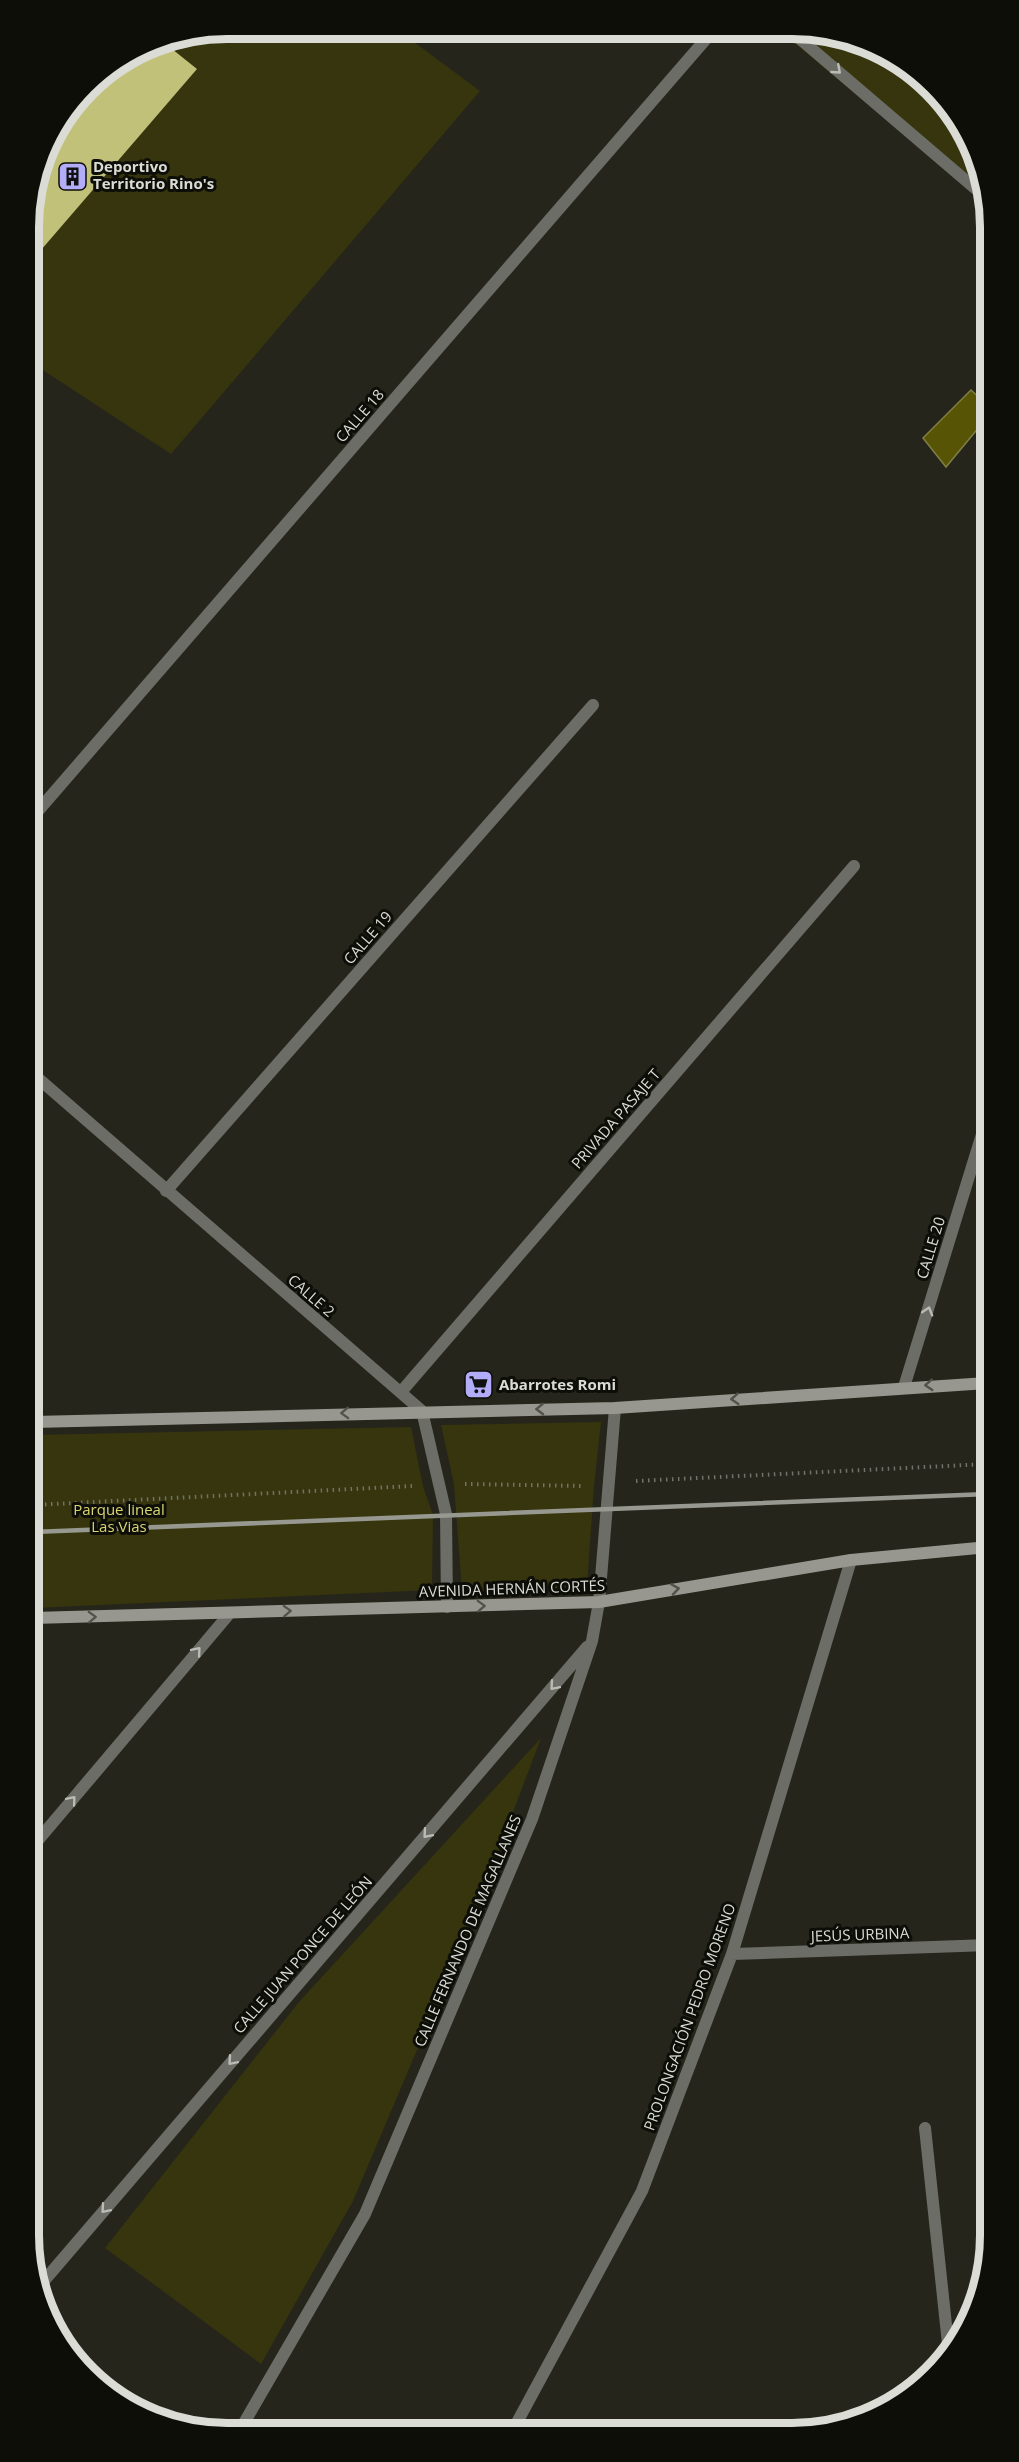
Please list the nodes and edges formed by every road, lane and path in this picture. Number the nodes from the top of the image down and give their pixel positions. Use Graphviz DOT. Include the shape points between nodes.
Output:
graph roads {
  1 [pos="706,39"];
  2 [pos="801,40"];
  3 [pos="976,189"];
  4 [pos="593,705"];
  5 [pos="39,810"];
  6 [pos="854,866"];
  7 [pos="39,1084"];
  8 [pos="980,1141"];
  9 [pos="166,1191"];
  10 [pos="980,1383"];
  11 [pos="904,1387"];
  12 [pos="401,1392"];
  13 [pos="615,1408"];
  14 [pos="422,1411"];
  15 [pos="39,1422"];
  16 [pos="980,1464"];
  17 [pos="609,1483"];
  18 [pos="439,1485"];
  19 [pos="39,1505"];
  20 [pos="980,1548"];
  21 [pos="851,1560"];
  22 [pos="599,1602"];
  23 [pos="447,1607"];
  24 [pos="230,1613"];
  25 [pos="39,1618"];
  26 [pos="592,1641"];
  27 [pos="39,1839"];
  28 [pos="980,1945"];
  29 [pos="732,1954"];
  30 [pos="925,2128"];
  31 [pos="44,2280"];
  32 [pos="948,2340"];
  33 [pos="244,2423"];
  34 [pos="517,2423"];
  1 -- 5 [label="street, CALLE 18"];
  2 -- 3 [label="street, one-way"];
  4 -- 9 [label="street, CALLE 19"];
  6 -- 12 [label="street, PRIVADA PASAJE T"];
  7 -- 9 [label="street, CALLE 2"];
  11 -- 8 [label="street, CALLE 20, one-way"];
  9 -- 12 [label="street, CALLE 2"];
  10 -- 11 [label="main road, one-way"];
  11 -- 13 [label="main road, one-way"];
  12 -- 14 [label="street, CALLE 2"];
  13 -- 14 [label="main road, one-way"];
  13 -- 17 [label="street, CALLE FERNANDO DE MAGALLANES"];
  14 -- 15 [label="main road, one-way"];
  14 -- 18 [label="street"];
  16 -- 17 [label="path"];
  17 -- 18 [label="path"];
  17 -- 22 [label="street, CALLE FERNANDO DE MAGALLANES"];
  18 -- 19 [label="path"];
  18 -- 23 [label="street" via="446,1514"];
  20 -- 21 [label="main road, AVENIDA HERNÁN CORTÉS"];
  22 -- 21 [label="main road, AVENIDA HERNÁN CORTÉS, one-way"];
  21 -- 29 [label="street, PROLONGACIÓN PEDRO MORENO"];
  23 -- 22 [label="main road, AVENIDA HERNÁN CORTÉS, one-way"];
  22 -- 26 [label="street, CALLE FERNANDO DE MAGALLANES"];
  24 -- 23 [label="main road, AVENIDA HERNÁN CORTÉS, one-way"];
  25 -- 24 [label="main road, AVENIDA HERNÁN CORTÉS, one-way"];
  27 -- 24 [label="street, one-way"];
  26 -- 31 [label="street, CALLE JUAN PONCE DE LEÓN, one-way"];
  26 -- 33 [label="street, CALLE FERNANDO DE MAGALLANES" via="532,1819 364,2214"];
  28 -- 29 [label="street, JESÚS URBINA"];
  29 -- 34 [label="street, PROLONGACIÓN PEDRO MORENO" via="642,2191"];
  30 -- 32 [label="street"];
}
